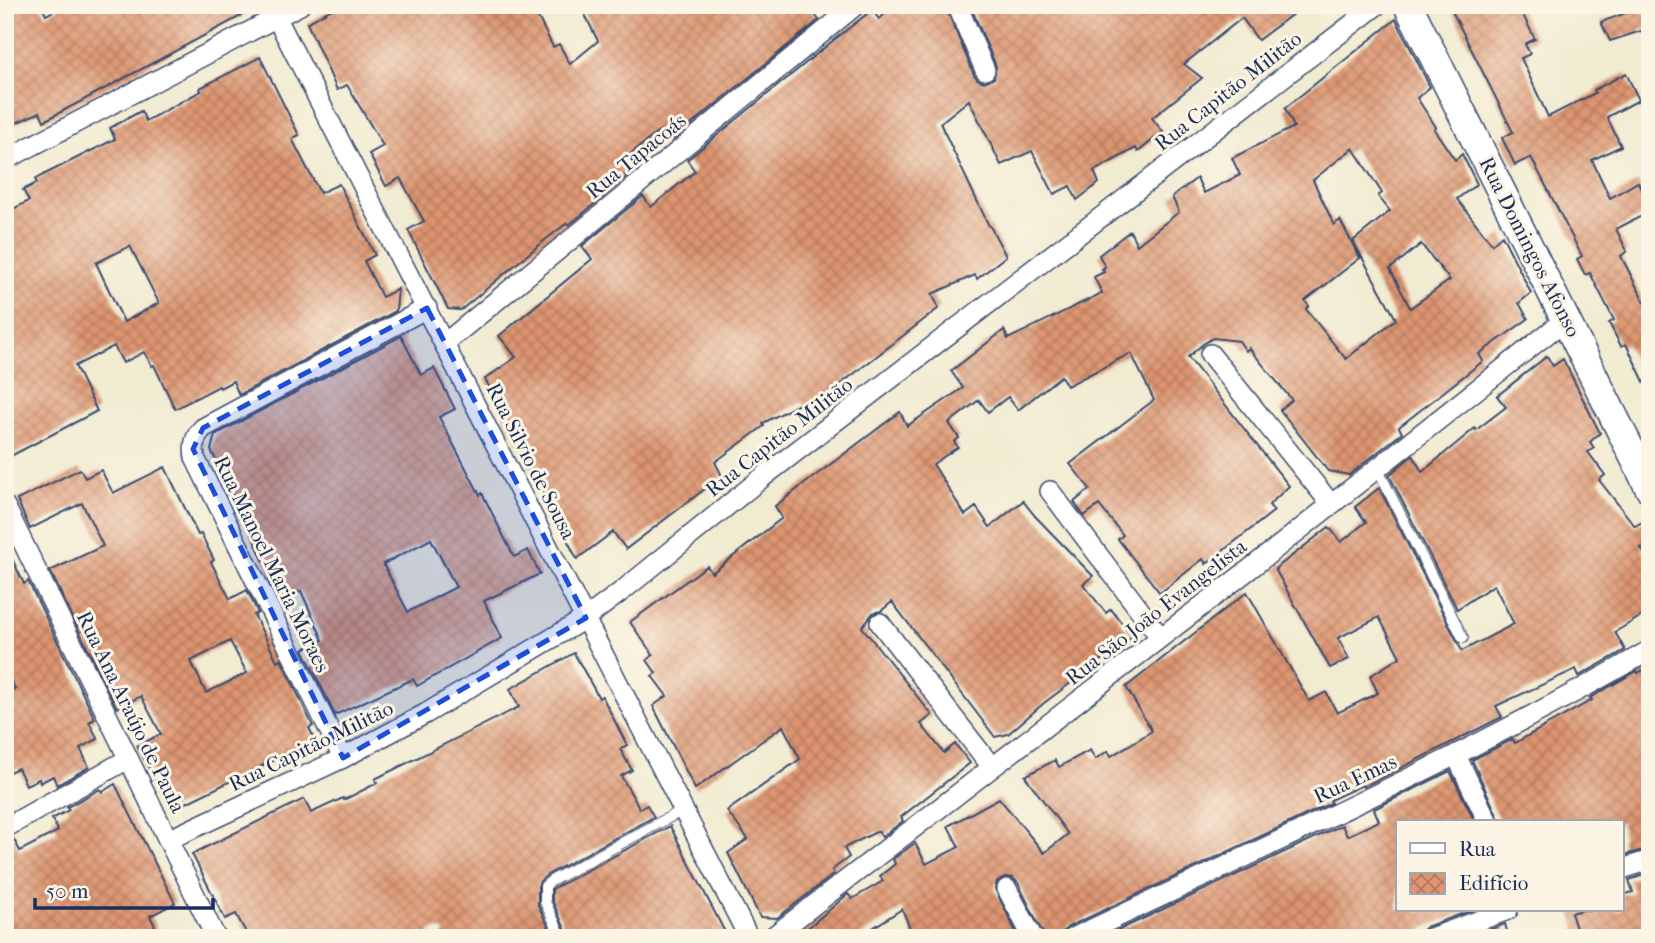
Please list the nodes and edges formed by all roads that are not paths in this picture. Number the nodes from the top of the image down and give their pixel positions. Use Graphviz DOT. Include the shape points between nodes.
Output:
graph roads {
  1 [pos="300,5"];
  2 [pos="856,5"];
  3 [pos="957,5"];
  4 [pos="1377,5"];
  5 [pos="1408,5"];
  6 [pos="274,12"];
  7 [pos="985,69"];
  8 [pos="5,160"];
  9 [pos="427,308"];
  10 [pos="1566,319"];
  11 [pos="445,343"];
  12 [pos="1210,354"];
  13 [pos="1377,468"];
  14 [pos="1650,489"];
  15 [pos="1050,491"];
  16 [pos="1331,504"];
  17 [pos="5,506"];
  18 [pos="586,618"];
  19 [pos="880,623"];
  20 [pos="1160,637"];
  21 [pos="1463,638"];
  22 [pos="1650,650"];
  23 [pos="1456,755"];
  24 [pos="343,758"];
  25 [pos="128,759"];
  26 [pos="992,767"];
  27 [pos="683,810"];
  28 [pos="1487,820"];
  29 [pos="5,828"];
  30 [pos="168,840"];
  31 [pos="1650,859"];
  32 [pos="1624,868"];
  33 [pos="1007,889"];
  34 [pos="1502,912"];
  35 [pos="216,938"];
  36 [pos="562,938"];
  37 [pos="749,938"];
  38 [pos="771,938"];
  39 [pos="1033,938"];
  40 [pos="1073,938"];
  41 [pos="1431,938"];
  1 -- 6 [label="street"];
  2 -- 11 [label="street, Rua Tapacoás"];
  3 -- 7 [label="street"];
  4 -- 18 [label="street, Rua Capitão Militão"];
  5 -- 10 [label="street, Rua Domingos Afonso"];
  6 -- 8 [label="street"];
  6 -- 9 [label="street, Rua Silvio de Sousa"];
  9 -- 11 [label="street, Rua Silvio de Sousa"];
  9 -- 24 [label="street, Rua Manoel Maria Moraes" via="203,428 194,441 195,458"];
  10 -- 13 [label="street, Rua São João Evangelista"];
  10 -- 14 [label="street, Rua Domingos Afonso"];
  11 -- 18 [label="street, Rua Silvio de Sousa"];
  12 -- 16 [label="street"];
  13 -- 16 [label="street, Rua São João Evangelista"];
  13 -- 21 [label="lane"];
  15 -- 20 [label="street"];
  16 -- 20 [label="street, Rua São João Evangelista"];
  17 -- 25 [label="street, Rua Ana Araújo de Paula"];
  18 -- 24 [label="street, Rua Capitão Militão"];
  18 -- 27 [label="street, Rua Silvio de Sousa"];
  19 -- 26 [label="street"];
  20 -- 26 [label="street, Rua São João Evangelista"];
  22 -- 23 [label="street, Rua Emas"];
  23 -- 28 [label="street"];
  23 -- 40 [label="street, Rua Emas"];
  24 -- 30 [label="street, Rua Capitão Militão"];
  25 -- 29 [label="street"];
  25 -- 30 [label="street, Rua Ana Araújo de Paula"];
  26 -- 38 [label="street, Rua São João Evangelista"];
  27 -- 36 [label="lane" via="545,887 545,902"];
  27 -- 37 [label="street, Rua Silvio de Sousa"];
  30 -- 35 [label="street, Rua Ana Araújo de Paula"];
  31 -- 32 [label="street"];
  33 -- 39 [label="street"];
  34 -- 41 [label="street"];
}
